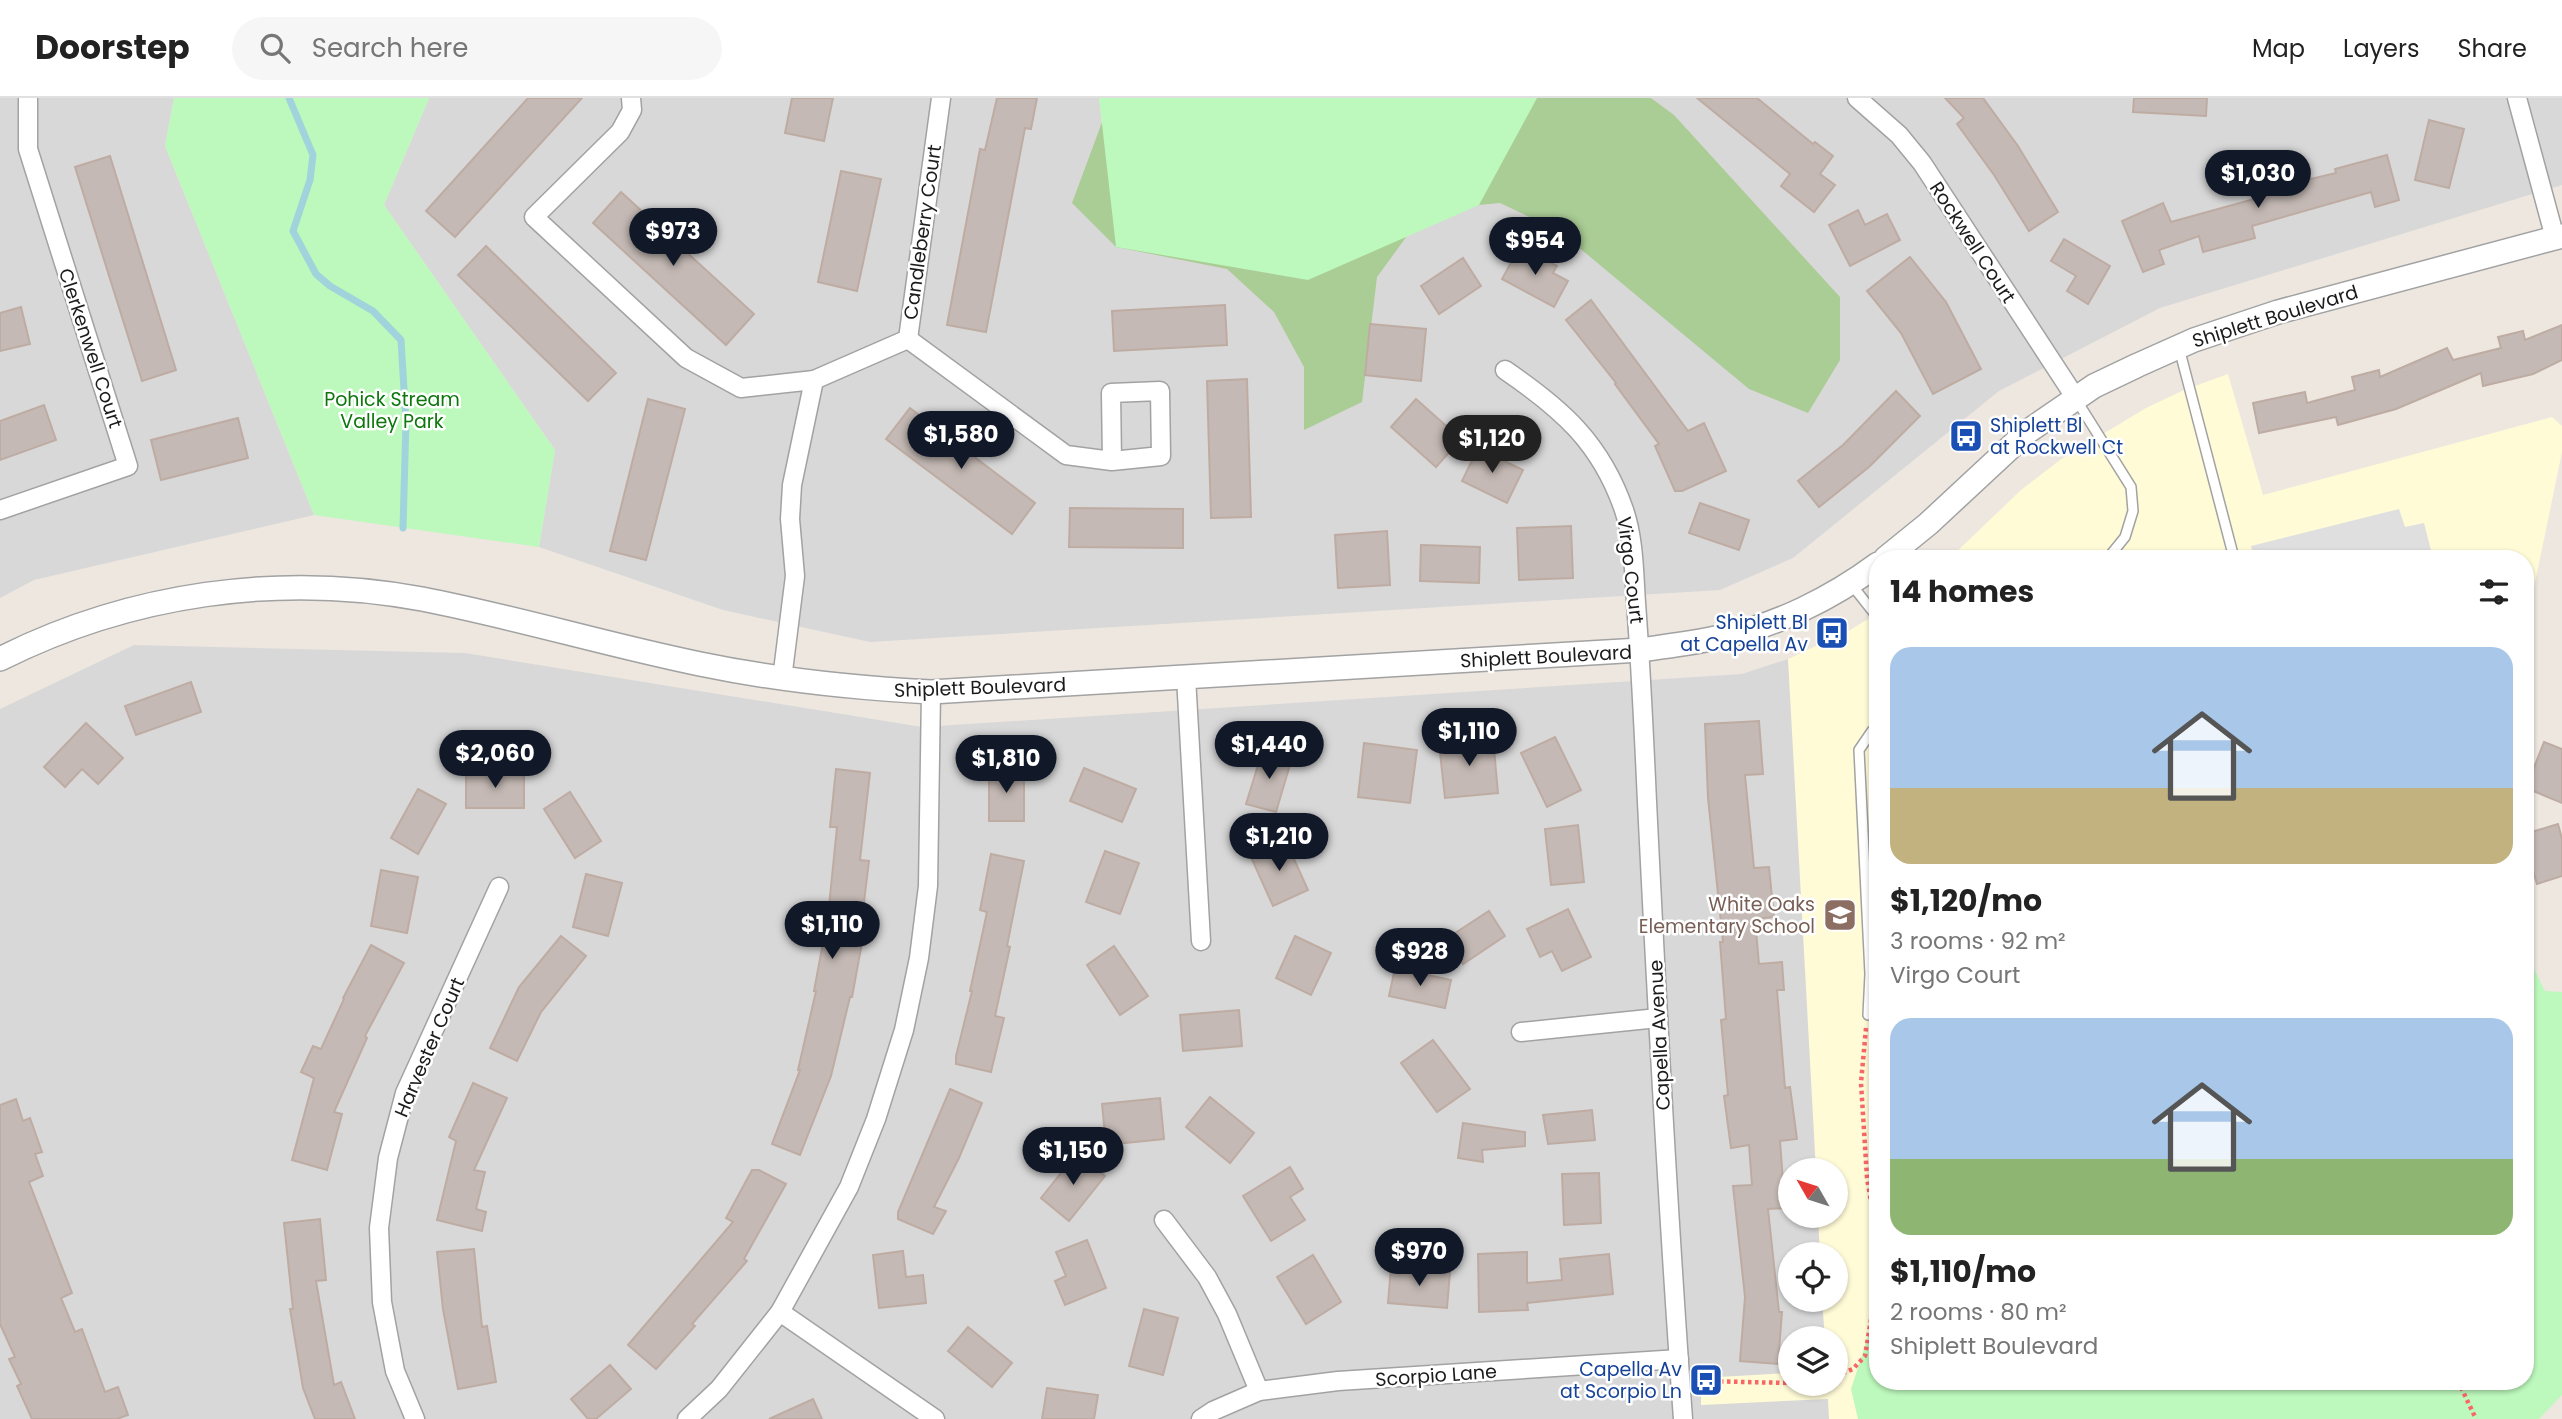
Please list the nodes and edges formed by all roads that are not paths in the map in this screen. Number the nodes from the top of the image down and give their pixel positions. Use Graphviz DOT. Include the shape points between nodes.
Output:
graph roads {
  1 [pos="28,98"];
  2 [pos="631,98"];
  3 [pos="941,98"];
  4 [pos="1857,98"];
  5 [pos="2517,98"];
  6 [pos="2559,237"];
  7 [pos="908,339"];
  8 [pos="2179,346"];
  9 [pos="1505,370"];
  10 [pos="814,380"];
  11 [pos="2075,397"];
  12 [pos="1112,461"];
  13 [pos="0,510"];
  14 [pos="1896,550"];
  15 [pos="2114,550"];
  16 [pos="2232,550"];
  17 [pos="1869,570"];
  18 [pos="1850,583"];
  19 [pos="1869,607"];
  20 [pos="1640,650"];
  21 [pos="0,659"];
  22 [pos="1186,677"];
  23 [pos="782,680"];
  24 [pos="931,692"];
  25 [pos="1869,735"];
  26 [pos="499,887"];
  27 [pos="1201,941"];
  28 [pos="1869,954"];
  29 [pos="1869,994"];
  30 [pos="1868,1014"];
  31 [pos="1658,1018"];
  32 [pos="1521,1032"];
  33 [pos="1164,1220"];
  34 [pos="780,1312"];
  35 [pos="1679,1360"];
  36 [pos="1259,1391"];
  37 [pos="415,1419"];
  38 [pos="687,1419"];
  39 [pos="935,1419"];
  40 [pos="1201,1419"];
  41 [pos="1683,1419"];
  1 -- 13 [label="street, Clerkenwell Court" via="28,149 128,466"];
  2 -- 10 [label="street, Candleberry Court" via="632,110 620,132 534,217 686,358 741,387"];
  3 -- 7 [label="street, Candleberry Court"];
  4 -- 11 [label="street, Rockwell Court" via="1899,135 1922,163"];
  5 -- 6 [label="street"];
  6 -- 8 [label="street, Shiplett Boulevard" via="2278,312"];
  7 -- 10 [label="street, Candleberry Court"];
  7 -- 12 [label="street" via="1066,455"];
  8 -- 11 [label="street, Shiplett Boulevard"];
  8 -- 16 [label="lane"];
  9 -- 20 [label="street, Virgo Court" via="1576,426 1614,486 1628,525"];
  10 -- 23 [label="street" via="792,485 795,576"];
  11 -- 14 [label="street, Shiplett Boulevard" via="2027,432"];
  11 -- 15 [label="lane" via="2131,487 2133,511 2125,537"];
  12 -- 12 [label="street" via="1161,456 1160,391 1111,393"];
  17 -- 18 [label="street, Shiplett Boulevard"];
  18 -- 19 [label="lane"];
  18 -- 20 [label="street, Shiplett Boulevard" via="1758,626 1723,637"];
  20 -- 22 [label="street, Shiplett Boulevard"];
  20 -- 31 [label="street, Capella Avenue"];
  21 -- 23 [label="street, Shiplett Boulevard" via="71,628 155,603 288,588 355,590 421,599"];
  22 -- 24 [label="street, Shiplett Boulevard"];
  22 -- 27 [label="street"];
  23 -- 24 [label="street, Shiplett Boulevard"];
  24 -- 34 [label="street" via="928,886 904,1030 849,1187"];
  25 -- 28 [label="lane" via="1859,750"];
  26 -- 37 [label="street, Harvester Court" via="405,1093 387,1158 379,1228 382,1302 395,1371"];
  29 -- 30 [label="lane"];
  31 -- 32 [label="street"];
  31 -- 35 [label="street, Capella Avenue"];
  33 -- 36 [label="street" via="1207,1277"];
  34 -- 38 [label="street" via="719,1389"];
  34 -- 39 [label="street"];
  35 -- 36 [label="street, Scorpio Lane" via="1338,1381"];
  35 -- 41 [label="street, Capella Avenue"];
  36 -- 40 [label="street, Scorpio Lane"];
}
